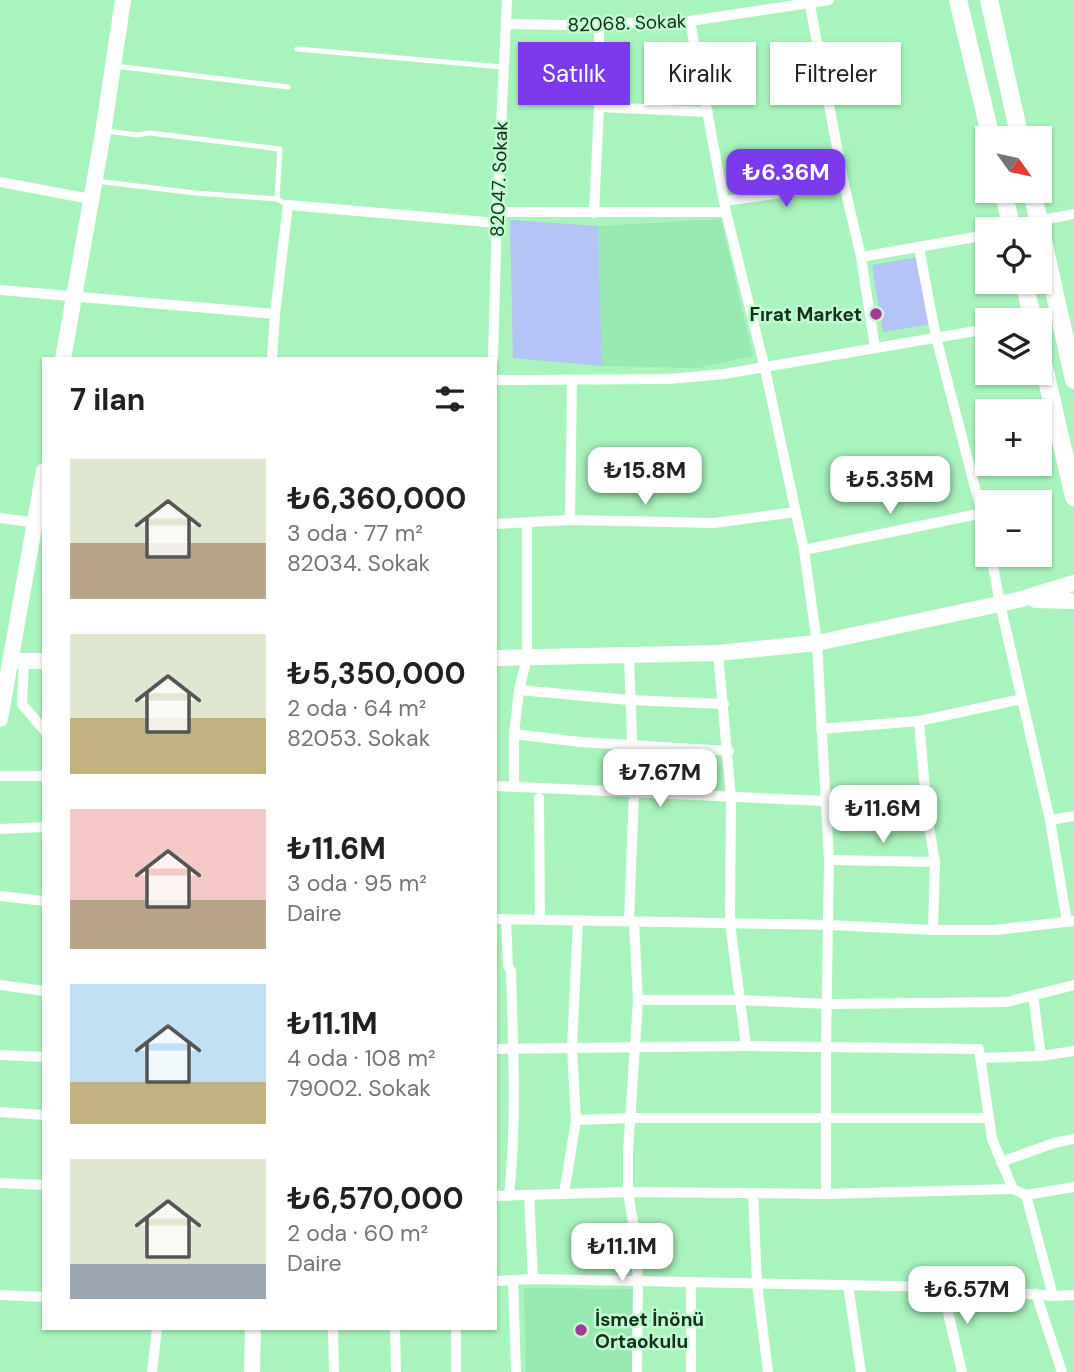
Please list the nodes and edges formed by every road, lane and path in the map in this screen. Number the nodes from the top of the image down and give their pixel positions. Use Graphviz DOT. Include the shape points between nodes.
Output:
graph roads {
  1 [pos="123,0"];
  2 [pos="507,0"];
  3 [pos="829,0"];
  4 [pos="958,0"];
  5 [pos="989,0"];
  6 [pos="810,2"];
  7 [pos="690,21"];
  8 [pos="599,23"];
  9 [pos="507,24"];
  10 [pos="297,50"];
  11 [pos="112,65"];
  12 [pos="503,67"];
  13 [pos="288,87"];
  14 [pos="599,107"];
  15 [pos="708,112"];
  16 [pos="987,126"];
  17 [pos="1017,126"];
  18 [pos="104,131"];
  19 [pos="94,181"];
  20 [pos="0,182"];
  21 [pos="844,184"];
  22 [pos="90,199"];
  23 [pos="277,199"];
  24 [pos="288,205"];
  25 [pos="725,206"];
  26 [pos="594,213"];
  27 [pos="1074,214"];
  28 [pos="497,217"];
  29 [pos="1052,218"];
  30 [pos="975,237"];
  31 [pos="919,248"];
  32 [pos="861,257"];
  33 [pos="1052,283"];
  34 [pos="0,290"];
  35 [pos="75,295"];
  36 [pos="275,314"];
  37 [pos="975,331"];
  38 [pos="936,337"];
  39 [pos="875,348"];
  40 [pos="63,357"];
  41 [pos="272,357"];
  42 [pos="493,357"];
  43 [pos="765,369"];
  44 [pos="497,380"];
  45 [pos="572,380"];
  46 [pos="1074,380"];
  47 [pos="1048,385"];
  48 [pos="977,490"];
  49 [pos="42,492"];
  50 [pos="1074,497"];
  51 [pos="796,512"];
  52 [pos="975,515"];
  53 [pos="0,518"];
  54 [pos="570,520"];
  55 [pos="527,523"];
  56 [pos="39,524"];
  57 [pos="497,524"];
  58 [pos="804,550"];
  59 [pos="993,567"];
  60 [pos="1074,583"];
  61 [pos="1018,600"];
  62 [pos="1074,601"];
  63 [pos="1000,604"];
  64 [pos="817,643"];
  65 [pos="719,653"];
  66 [pos="629,656"];
  67 [pos="497,658"];
  68 [pos="527,658"];
  69 [pos="18,661"];
  70 [pos="42,661"];
  71 [pos="519,690"];
  72 [pos="1022,699"];
  73 [pos="629,700"];
  74 [pos="724,704"];
  75 [pos="0,719"];
  76 [pos="919,721"];
  77 [pos="42,728"];
  78 [pos="821,729"];
  79 [pos="514,734"];
  80 [pos="631,745"];
  81 [pos="729,751"];
  82 [pos="0,776"];
  83 [pos="42,776"];
  84 [pos="497,786"];
  85 [pos="514,786"];
  86 [pos="634,792"];
  87 [pos="539,798"];
  88 [pos="731,798"];
  89 [pos="825,801"];
  90 [pos="1074,816"];
  91 [pos="1050,820"];
  92 [pos="42,827"];
  93 [pos="0,829"];
  94 [pos="829,860"];
  95 [pos="935,862"];
  96 [pos="0,896"];
  97 [pos="42,901"];
  98 [pos="500,919"];
  99 [pos="540,920"];
  100 [pos="578,921"];
  101 [pos="632,922"];
  102 [pos="1071,922"];
  103 [pos="730,923"];
  104 [pos="830,925"];
  105 [pos="933,930"];
  106 [pos="0,985"];
  107 [pos="1074,985"];
  108 [pos="42,991"];
  109 [pos="1033,995"];
  110 [pos="638,1000"];
  111 [pos="739,1000"];
  112 [pos="828,1004"];
  113 [pos="746,1046"];
  114 [pos="826,1046"];
  115 [pos="513,1048"];
  116 [pos="572,1048"];
  117 [pos="634,1048"];
  118 [pos="497,1049"];
  119 [pos="1074,1051"];
  120 [pos="0,1055"];
  121 [pos="1041,1056"];
  122 [pos="42,1057"];
  123 [pos="981,1058"];
  124 [pos="0,1112"];
  125 [pos="42,1115"];
  126 [pos="631,1118"];
  127 [pos="988,1118"];
  128 [pos="825,1119"];
  129 [pos="576,1120"];
  130 [pos="1074,1139"];
  131 [pos="1001,1162"];
  132 [pos="0,1183"];
  133 [pos="42,1185"];
  134 [pos="1074,1188"];
  135 [pos="1013,1189"];
  136 [pos="628,1192"];
  137 [pos="753,1192"];
  138 [pos="564,1194"];
  139 [pos="826,1194"];
  140 [pos="529,1195"];
  141 [pos="1026,1195"];
  142 [pos="497,1196"];
  143 [pos="509,1196"];
  144 [pos="533,1279"];
  145 [pos="513,1280"];
  146 [pos="497,1281"];
  147 [pos="638,1282"];
  148 [pos="691,1283"];
  149 [pos="757,1283"];
  150 [pos="848,1285"];
  151 [pos="942,1287"];
  152 [pos="1036,1294"];
  153 [pos="0,1295"];
  154 [pos="1074,1295"];
  155 [pos="1053,1296"];
  156 [pos="42,1297"];
  157 [pos="157,1330"];
  158 [pos="253,1330"];
  159 [pos="333,1330"];
  160 [pos="396,1330"];
  161 [pos="456,1330"];
  162 [pos="152,1372"];
  163 [pos="252,1372"];
  164 [pos="334,1372"];
  165 [pos="396,1372"];
  166 [pos="456,1372"];
  167 [pos="516,1372"];
  168 [pos="638,1372"];
  169 [pos="691,1372"];
  170 [pos="768,1372"];
  171 [pos="861,1372"];
  172 [pos="962,1372"];
  173 [pos="1062,1372"];
  1 -- 11 [label="street"];
  2 -- 9 [label="street, 82047. Sokak"];
  3 -- 6 [label="street, 82068. Sokak"];
  4 -- 16 [label="main road"];
  5 -- 17 [label="main road"];
  6 -- 7 [label="street, 82068. Sokak"];
  6 -- 21 [label="street"];
  7 -- 8 [label="street, 82068. Sokak"];
  7 -- 15 [label="street"];
  8 -- 9 [label="street, 82068. Sokak"];
  8 -- 14 [label="street"];
  9 -- 12 [label="street, 82047. Sokak"];
  10 -- 12 [label="lane"];
  11 -- 13 [label="lane"];
  11 -- 18 [label="street"];
  12 -- 28 [label="street, 82047. Sokak"];
  14 -- 15 [label="street"];
  14 -- 26 [label="street"];
  15 -- 25 [label="street"];
  18 -- 19 [label="street"];
  18 -- 23 [label="lane" via="280,149"];
  19 -- 22 [label="street"];
  19 -- 23 [label="lane"];
  20 -- 22 [label="street"];
  21 -- 25 [label="street"];
  21 -- 32 [label="street"];
  22 -- 35 [label="street"];
  23 -- 24 [label="lane"];
  24 -- 28 [label="street"];
  24 -- 36 [label="street"];
  25 -- 26 [label="street"];
  25 -- 43 [label="street"];
  26 -- 28 [label="street"];
  27 -- 29 [label="street"];
  28 -- 42 [label="street, 82047. Sokak"];
  30 -- 31 [label="street"];
  31 -- 32 [label="street"];
  31 -- 38 [label="street"];
  32 -- 39 [label="street"];
  33 -- 46 [label="main road"];
  34 -- 35 [label="street"];
  35 -- 36 [label="street"];
  35 -- 40 [label="street"];
  36 -- 41 [label="street"];
  37 -- 38 [label="street"];
  38 -- 39 [label="street"];
  38 -- 48 [label="street"];
  39 -- 43 [label="street"];
  43 -- 45 [label="street" via="669,379"];
  43 -- 51 [label="street"];
  44 -- 45 [label="street"];
  45 -- 54 [label="street"];
  47 -- 50 [label="main road"];
  49 -- 56 [label="street"];
  51 -- 54 [label="street" via="714,523"];
  51 -- 58 [label="street"];
  52 -- 58 [label="street"];
  53 -- 56 [label="street"];
  54 -- 55 [label="street"];
  55 -- 57 [label="street"];
  55 -- 68 [label="street"];
  56 -- 69 [label="street"];
  58 -- 64 [label="street"];
  59 -- 63 [label="street"];
  60 -- 61 [label="street"];
  61 -- 62 [label="street"];
  61 -- 63 [label="street"];
  63 -- 64 [label="street"];
  63 -- 72 [label="street"];
  64 -- 65 [label="street"];
  64 -- 78 [label="street"];
  65 -- 66 [label="street"];
  65 -- 74 [label="street"];
  66 -- 68 [label="street"];
  66 -- 73 [label="street"];
  67 -- 68 [label="street"];
  68 -- 71 [label="street"];
  69 -- 70 [label="street"];
  69 -- 75 [label="street"];
  69 -- 77 [label="street" via="22,704"];
  71 -- 73 [label="street"];
  71 -- 79 [label="street"];
  72 -- 76 [label="street"];
  72 -- 91 [label="street"];
  73 -- 74 [label="street"];
  73 -- 80 [label="street"];
  74 -- 81 [label="street"];
  76 -- 78 [label="street"];
  76 -- 95 [label="street"];
  78 -- 89 [label="street"];
  79 -- 80 [label="street"];
  79 -- 85 [label="street"];
  80 -- 81 [label="street"];
  80 -- 86 [label="street"];
  81 -- 88 [label="street"];
  82 -- 83 [label="street"];
  84 -- 85 [label="street"];
  85 -- 86 [label="street"];
  86 -- 88 [label="street"];
  86 -- 101 [label="street"];
  87 -- 99 [label="street"];
  88 -- 89 [label="street"];
  88 -- 103 [label="street"];
  89 -- 94 [label="street"];
  90 -- 91 [label="street"];
  91 -- 102 [label="street"];
  92 -- 93 [label="street"];
  94 -- 95 [label="street"];
  94 -- 104 [label="street"];
  95 -- 105 [label="street"];
  96 -- 97 [label="street"];
  98 -- 99 [label="street"];
  98 -- 115 [label="street" via="511,971"];
  99 -- 100 [label="street"];
  100 -- 101 [label="street"];
  100 -- 116 [label="street"];
  101 -- 103 [label="street"];
  101 -- 110 [label="street"];
  102 -- 105 [label="street" via="995,930"];
  103 -- 104 [label="street"];
  103 -- 111 [label="street"];
  104 -- 105 [label="street"];
  104 -- 112 [label="street"];
  106 -- 108 [label="street"];
  107 -- 109 [label="street"];
  109 -- 112 [label="street" via="1007,1002"];
  109 -- 121 [label="street"];
  110 -- 111 [label="street"];
  110 -- 117 [label="street"];
  111 -- 112 [label="street"];
  111 -- 113 [label="street"];
  112 -- 114 [label="street"];
  113 -- 114 [label="street"];
  113 -- 117 [label="street"];
  114 -- 123 [label="street" via="979,1049"];
  114 -- 128 [label="street"];
  115 -- 116 [label="street"];
  115 -- 118 [label="street"];
  115 -- 143 [label="street"];
  116 -- 117 [label="street"];
  116 -- 129 [label="street"];
  117 -- 126 [label="street"];
  119 -- 121 [label="street"];
  120 -- 122 [label="street"];
  121 -- 123 [label="street"];
  123 -- 127 [label="street"];
  124 -- 125 [label="street"];
  126 -- 128 [label="street"];
  126 -- 129 [label="street"];
  126 -- 136 [label="street"];
  127 -- 128 [label="street"];
  127 -- 131 [label="street"];
  128 -- 139 [label="street"];
  129 -- 138 [label="street"];
  130 -- 131 [label="street"];
  131 -- 135 [label="street"];
  132 -- 133 [label="street"];
  134 -- 141 [label="street"];
  135 -- 139 [label="street"];
  135 -- 141 [label="street"];
  136 -- 137 [label="street"];
  136 -- 138 [label="street"];
  136 -- 147 [label="street"];
  137 -- 139 [label="street"];
  137 -- 149 [label="street"];
  138 -- 140 [label="street"];
  140 -- 143 [label="street"];
  140 -- 144 [label="street"];
  141 -- 155 [label="street"];
  142 -- 143 [label="street"];
  144 -- 145 [label="street"];
  144 -- 147 [label="street"];
  145 -- 146 [label="street"];
  145 -- 167 [label="street"];
  147 -- 148 [label="street"];
  147 -- 168 [label="street"];
  148 -- 149 [label="street"];
  148 -- 169 [label="street"];
  149 -- 150 [label="street"];
  149 -- 170 [label="street"];
  150 -- 151 [label="street"];
  150 -- 171 [label="street"];
  151 -- 152 [label="street"];
  151 -- 172 [label="street"];
  152 -- 155 [label="street"];
  152 -- 173 [label="street"];
  153 -- 156 [label="street"];
  154 -- 155 [label="street"];
  157 -- 162 [label="street"];
  158 -- 163 [label="street"];
  159 -- 164 [label="street"];
  160 -- 165 [label="street"];
  161 -- 166 [label="street"];
}
